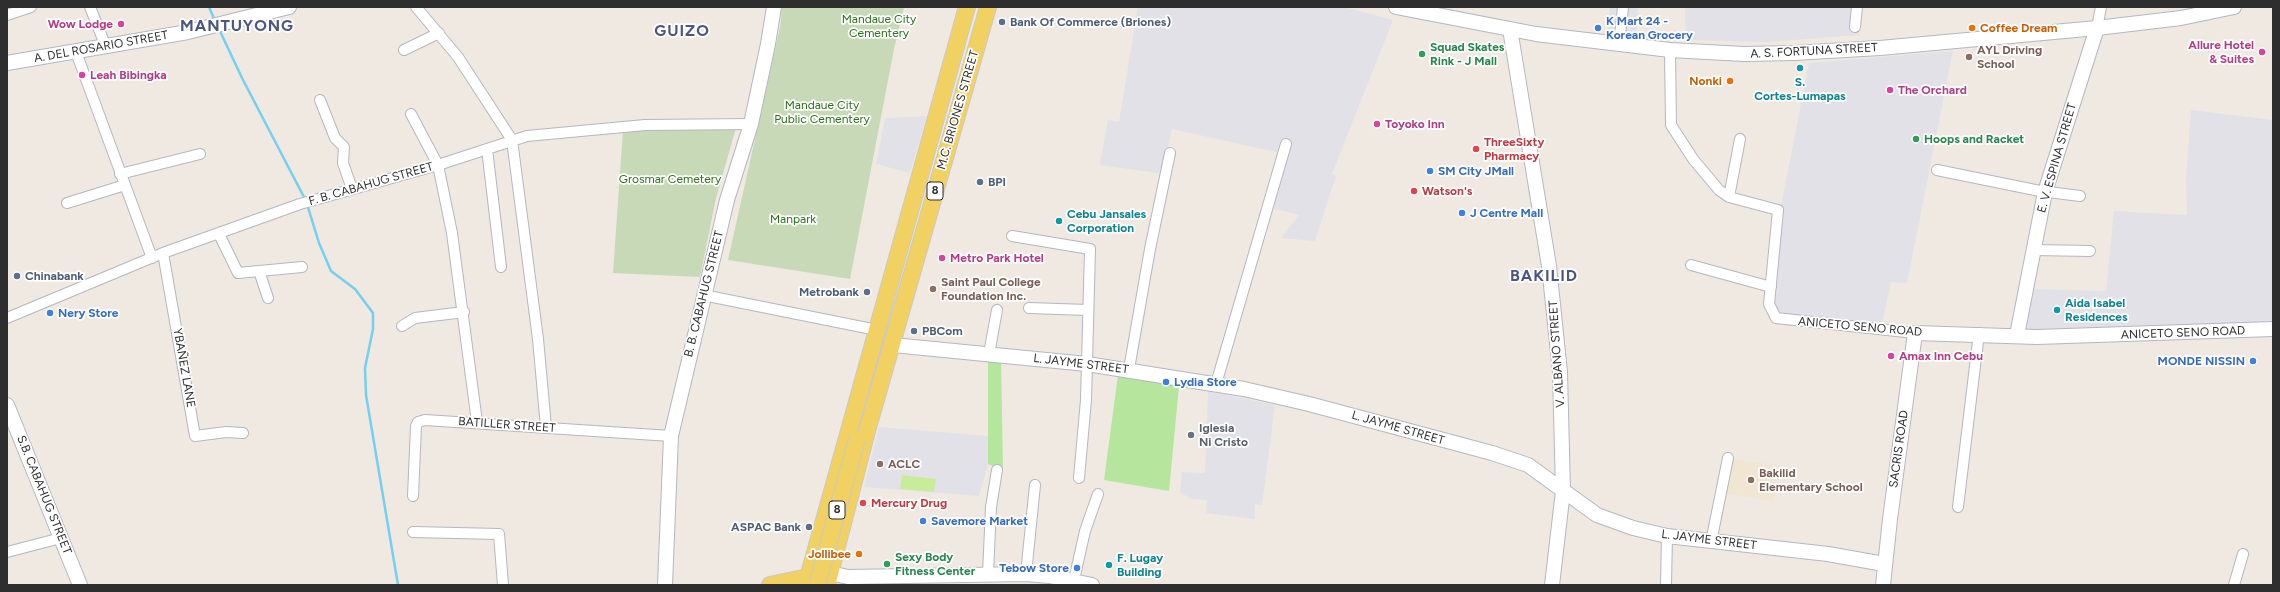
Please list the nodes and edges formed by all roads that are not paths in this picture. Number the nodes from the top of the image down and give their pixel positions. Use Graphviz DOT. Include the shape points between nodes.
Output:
graph roads {
  1 [pos="31,7"];
  2 [pos="90,7"];
  3 [pos="289,7"];
  4 [pos="416,7"];
  5 [pos="774,7"];
  6 [pos="967,7"];
  7 [pos="988,7"];
  8 [pos="1396,7"];
  9 [pos="1623,7"];
  10 [pos="1857,7"];
  11 [pos="2101,7"];
  12 [pos="2234,7"];
  13 [pos="7,15"];
  14 [pos="1855,27"];
  15 [pos="2097,28"];
  16 [pos="1510,29"];
  17 [pos="439,33"];
  18 [pos="1619,45"];
  19 [pos="106,47"];
  20 [pos="404,50"];
  21 [pos="1670,50"];
  22 [pos="76,52"];
  23 [pos="7,63"];
  24 [pos="320,100"];
  25 [pos="411,114"];
  26 [pos="751,124"];
  27 [pos="1740,139"];
  28 [pos="512,140"];
  29 [pos="1286,144"];
  30 [pos="487,149"];
  31 [pos="1170,152"];
  32 [pos="200,154"];
  33 [pos="438,165"];
  34 [pos="1937,170"];
  35 [pos="120,174"];
  36 [pos="125,185"];
  37 [pos="352,189"];
  38 [pos="2045,192"];
  39 [pos="2080,196"];
  40 [pos="1729,197"];
  41 [pos="67,203"];
  42 [pos="219,234"];
  43 [pos="1012,236"];
  44 [pos="2034,250"];
  45 [pos="2090,251"];
  46 [pos="163,253"];
  47 [pos="152,258"];
  48 [pos="1691,265"];
  49 [pos="302,267"];
  50 [pos="501,268"];
  51 [pos="259,271"];
  52 [pos="1772,287"];
  53 [pos="703,295"];
  54 [pos="268,298"];
  55 [pos="1029,308"];
  56 [pos="997,310"];
  57 [pos="1088,310"];
  58 [pos="464,312"];
  59 [pos="7,318"];
  60 [pos="402,326"];
  61 [pos="2273,329"];
  62 [pos="877,330"];
  63 [pos="1915,333"];
  64 [pos="1979,333"];
  65 [pos="2016,335"];
  66 [pos="893,345"];
  67 [pos="990,354"];
  68 [pos="1087,364"];
  69 [pos="867,369"];
  70 [pos="1129,369"];
  71 [pos="883,376"];
  72 [pos="1216,384"];
  73 [pos="7,405"];
  74 [pos="477,422"];
  75 [pos="546,427"];
  76 [pos="12,432"];
  77 [pos="243,433"];
  78 [pos="858,434"];
  79 [pos="671,436"];
  80 [pos="1728,458"];
  81 [pos="997,470"];
  82 [pos="1079,478"];
  83 [pos="1035,485"];
  84 [pos="1563,491"];
  85 [pos="1098,494"];
  86 [pos="413,496"];
  87 [pos="1958,508"];
  88 [pos="413,532"];
  89 [pos="1667,536"];
  90 [pos="61,538"];
  91 [pos="1711,542"];
  92 [pos="816,548"];
  93 [pos="836,550"];
  94 [pos="7,552"];
  95 [pos="2243,554"];
  96 [pos="1884,564"];
  97 [pos="1026,574"];
  98 [pos="992,577"];
  99 [pos="1074,580"];
  100 [pos="830,581"];
  101 [pos="810,582"];
  102 [pos="775,584"];
  103 [pos="80,585"];
  104 [pos="503,585"];
  105 [pos="665,585"];
  106 [pos="1092,585"];
  107 [pos="1552,585"];
  108 [pos="1666,585"];
  109 [pos="1883,585"];
  110 [pos="2234,585"];
  1 -- 13 [label="street"];
  2 -- 19 [label="street"];
  3 -- 19 [label="street, A. DEL ROSARIO STREET"];
  4 -- 17 [label="street"];
  5 -- 26 [label="street, B. B. CABAHUG STREET"];
  6 -- 62 [label="main road, M.C. BRIONES STREET / 8"];
  7 -- 66 [label="main road, M.C. BRIONES STREET / 8"];
  8 -- 16 [label="street, A. S. FORTUNA STREET"];
  9 -- 18 [label="street"];
  10 -- 14 [label="street"];
  11 -- 15 [label="street, E. V. ESPINA STREET"];
  12 -- 15 [label="street, A. S. FORTUNA STREET" via="2181,18"];
  15 -- 21 [label="street, A. S. FORTUNA STREET" via="1880,48 1794,53 1744,54"];
  15 -- 38 [label="street, E. V. ESPINA STREET"];
  16 -- 18 [label="street, A. S. FORTUNA STREET"];
  16 -- 84 [label="street, V. ALBANO STREET" via="1555,312 1560,372"];
  17 -- 20 [label="street"];
  17 -- 28 [label="street" via="458,57"];
  18 -- 21 [label="street, A. S. FORTUNA STREET"];
  19 -- 22 [label="street, A. DEL ROSARIO STREET"];
  21 -- 40 [label="street, ANICETO SENO ROAD" via="1670,111 1673,129 1693,159 1719,190"];
  22 -- 23 [label="street, A. DEL ROSARIO STREET"];
  22 -- 35 [label="street"];
  24 -- 37 [label="street" via="335,138 344,147 343,163"];
  25 -- 33 [label="street"];
  26 -- 28 [label="street, F. B. CABAHUG STREET" via="645,125 543,134"];
  26 -- 53 [label="street, B. B. CABAHUG STREET" via="727,200"];
  27 -- 40 [label="street"];
  28 -- 30 [label="street, F. B. CABAHUG STREET"];
  28 -- 75 [label="street" via="538,339"];
  29 -- 72 [label="street"];
  30 -- 33 [label="street, F. B. CABAHUG STREET"];
  30 -- 50 [label="street"];
  31 -- 70 [label="street"];
  32 -- 35 [label="street"];
  33 -- 37 [label="street, F. B. CABAHUG STREET"];
  33 -- 58 [label="street"];
  34 -- 38 [label="street"];
  35 -- 36 [label="street"];
  36 -- 41 [label="street"];
  36 -- 47 [label="street"];
  37 -- 42 [label="street, F. B. CABAHUG STREET" via="300,204"];
  38 -- 39 [label="street"];
  38 -- 44 [label="street, E. V. ESPINA STREET"];
  40 -- 52 [label="street, ANICETO SENO ROAD" via="1778,210"];
  42 -- 46 [label="street, F. B. CABAHUG STREET"];
  42 -- 51 [label="street" via="238,273"];
  43 -- 57 [label="street" via="1090,249"];
  44 -- 45 [label="street"];
  44 -- 65 [label="street, E. V. ESPINA STREET"];
  46 -- 47 [label="street, F. B. CABAHUG STREET"];
  46 -- 77 [label="street, YBAÑEZ LANE" via="195,436 226,432"];
  47 -- 59 [label="street, F. B. CABAHUG STREET"];
  48 -- 52 [label="street"];
  49 -- 51 [label="street"];
  51 -- 54 [label="street"];
  52 -- 63 [label="street, ANICETO SENO ROAD" via="1770,304 1776,318 1780,320"];
  53 -- 62 [label="street"];
  53 -- 79 [label="street, B. B. CABAHUG STREET"];
  55 -- 57 [label="street"];
  56 -- 67 [label="street"];
  57 -- 68 [label="street"];
  58 -- 60 [label="street" via="415,318"];
  58 -- 74 [label="street"];
  61 -- 65 [label="street, ANICETO SENO ROAD" via="2037,337"];
  62 -- 69 [label="main road, M.C. BRIONES STREET / 8"];
  63 -- 64 [label="street, ANICETO SENO ROAD"];
  63 -- 96 [label="street, SACRIS ROAD"];
  64 -- 65 [label="street, ANICETO SENO ROAD"];
  64 -- 87 [label="street"];
  66 -- 67 [label="street, L. JAYME STREET"];
  66 -- 71 [label="main road, M.C. BRIONES STREET / 8"];
  67 -- 68 [label="street, L. JAYME STREET"];
  68 -- 70 [label="street, L. JAYME STREET"];
  68 -- 82 [label="street"];
  69 -- 78 [label="main road, M.C. BRIONES STREET / 8"];
  69 -- 92 [label="main road, M.C. BRIONES STREET / 8"];
  70 -- 72 [label="street, L. JAYME STREET"];
  71 -- 78 [label="main road, M.C. BRIONES STREET / 8"];
  71 -- 93 [label="main road, M.C. BRIONES STREET / 8"];
  72 -- 84 [label="street, L. JAYME STREET" via="1297,401 1492,453 1528,465"];
  73 -- 76 [label="street, S.B. CABAHUG STREET"];
  74 -- 75 [label="street, BATILLER STREET"];
  74 -- 86 [label="street, BATILLER STREET" via="418,422"];
  75 -- 79 [label="street, BATILLER STREET"];
  76 -- 90 [label="street, S.B. CABAHUG STREET"];
  78 -- 101 [label="main road, 8, bridge"];
  79 -- 105 [label="street, B. B. CABAHUG STREET"];
  80 -- 91 [label="street"];
  81 -- 98 [label="street" via="991,507"];
  83 -- 97 [label="street"];
  84 -- 89 [label="street, L. JAYME STREET" via="1597,515 1633,528"];
  84 -- 107 [label="street, V. ALBANO STREET"];
  85 -- 99 [label="street" via="1085,531"];
  88 -- 104 [label="street" via="499,534"];
  89 -- 91 [label="street, L. JAYME STREET"];
  89 -- 108 [label="street"];
  90 -- 94 [label="street"];
  90 -- 103 [label="street, S.B. CABAHUG STREET"];
  91 -- 96 [label="street, L. JAYME STREET" via="1828,554"];
  92 -- 93 [label="main road" via="823,555 829,556"];
  92 -- 101 [label="main road, M.C. BRIONES STREET / 8"];
  92 -- 102 [label="main road" via="801,568"];
  93 -- 100 [label="main road, M.C. BRIONES STREET / 8"];
  95 -- 110 [label="street"];
  96 -- 109 [label="street, SACRIS ROAD"];
  97 -- 98 [label="street"];
  97 -- 99 [label="street"];
  98 -- 100 [label="street" via="848,577"];
  99 -- 106 [label="street"];
  100 -- 101 [label="main road"];
  101 -- 102 [label="main road"];
}
